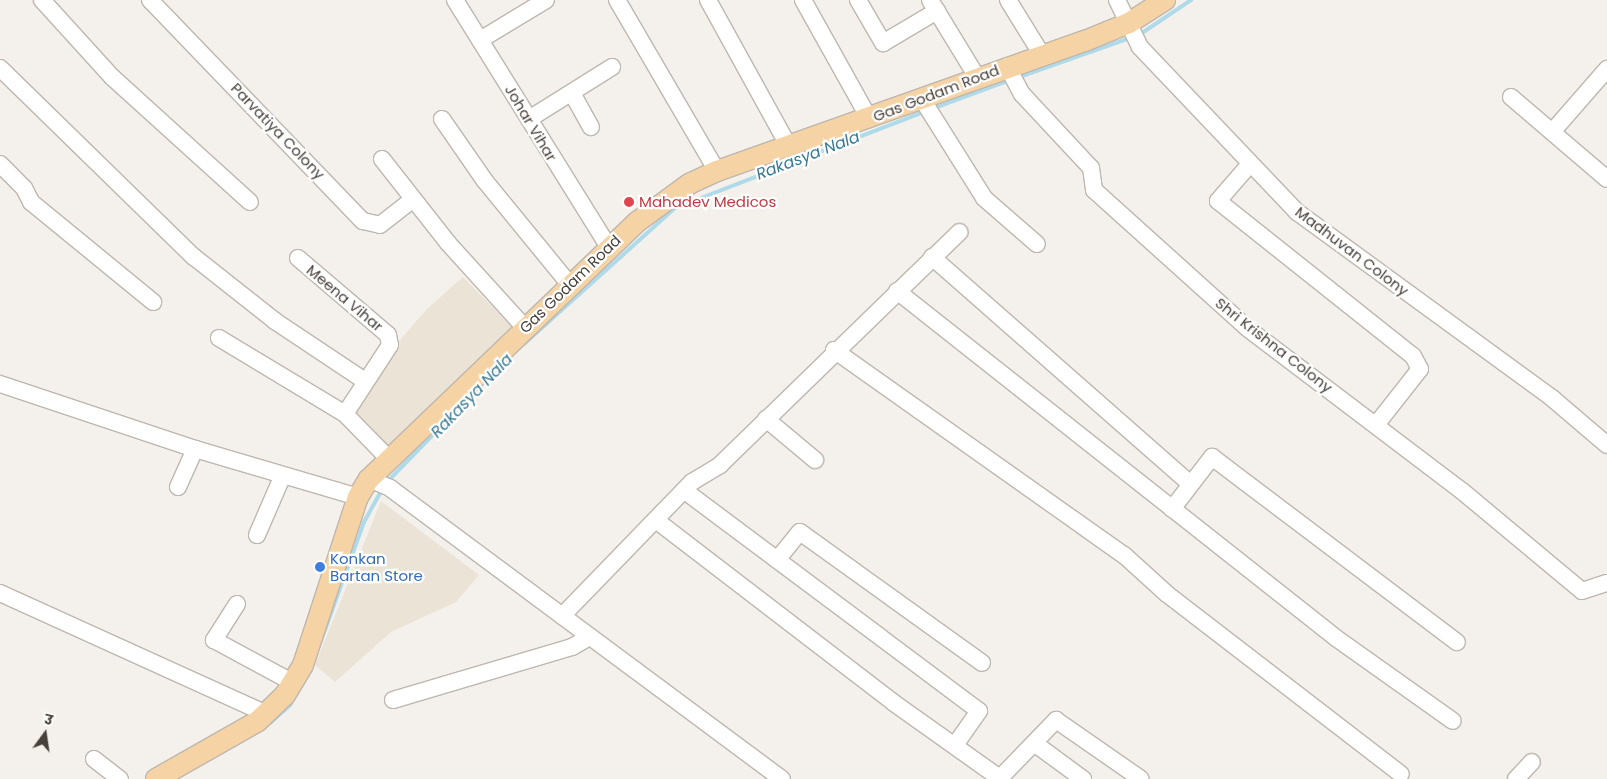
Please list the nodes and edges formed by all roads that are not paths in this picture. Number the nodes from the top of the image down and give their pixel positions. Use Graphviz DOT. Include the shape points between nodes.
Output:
graph roads {
  1 [pos="42,0"];
  2 [pos="150,0"];
  3 [pos="455,0"];
  4 [pos="546,0"];
  5 [pos="617,0"];
  6 [pos="708,0"];
  7 [pos="803,0"];
  8 [pos="858,0"];
  9 [pos="1008,0"];
  10 [pos="1117,0"];
  11 [pos="1165,0"];
  12 [pos="934,5"];
  13 [pos="1134,34"];
  14 [pos="480,40"];
  15 [pos="1042,55"];
  16 [pos="612,67"];
  17 [pos="0,68"];
  18 [pos="1607,69"];
  19 [pos="1012,76"];
  20 [pos="977,77"];
  21 [pos="572,93"];
  22 [pos="1511,97"];
  23 [pos="926,107"];
  24 [pos="868,118"];
  25 [pos="442,119"];
  26 [pos="529,119"];
  27 [pos="591,126"];
  28 [pos="1552,132"];
  29 [pos="789,147"];
  30 [pos="382,159"];
  31 [pos="0,164"];
  32 [pos="1250,164"];
  33 [pos="717,171"];
  34 [pos="1607,179"];
  35 [pos="412,200"];
  36 [pos="250,202"];
  37 [pos="960,232"];
  38 [pos="1037,244"];
  39 [pos="608,246"];
  40 [pos="932,257"];
  41 [pos="298,258"];
  42 [pos="570,285"];
  43 [pos="897,291"];
  44 [pos="153,302"];
  45 [pos="525,328"];
  46 [pos="219,338"];
  47 [pos="834,350"];
  48 [pos="365,381"];
  49 [pos="0,384"];
  50 [pos="345,414"];
  51 [pos="766,419"];
  52 [pos="1376,425"];
  53 [pos="1607,446"];
  54 [pos="195,449"];
  55 [pos="387,458"];
  56 [pos="815,460"];
  57 [pos="283,475"];
  58 [pos="380,484"];
  59 [pos="1190,484"];
  60 [pos="178,487"];
  61 [pos="685,491"];
  62 [pos="358,497"];
  63 [pos="1172,509"];
  64 [pos="657,521"];
  65 [pos="257,535"];
  66 [pos="777,560"];
  67 [pos="1607,583"];
  68 [pos="0,593"];
  69 [pos="237,604"];
  70 [pos="562,616"];
  71 [pos="588,637"];
  72 [pos="1457,642"];
  73 [pos="982,663"];
  74 [pos="292,682"];
  75 [pos="393,700"];
  76 [pos="266,713"];
  77 [pos="1453,722"];
  78 [pos="1034,743"];
  79 [pos="956,745"];
  80 [pos="94,759"];
  81 [pos="1532,762"];
  82 [pos="1401,774"];
  83 [pos="120,779"];
  84 [pos="156,779"];
  85 [pos="782,779"];
  86 [pos="1000,779"];
  87 [pos="1083,779"];
  88 [pos="1141,779"];
  89 [pos="1516,779"];
  1 -- 36 [label="street" via="112,77"];
  2 -- 35 [label="street, Parvatiya Colony" via="363,221 380,225"];
  3 -- 14 [label="street, Johar Vihar"];
  4 -- 14 [label="street"];
  5 -- 33 [label="street"];
  6 -- 29 [label="street"];
  7 -- 24 [label="street"];
  8 -- 12 [label="street" via="883,43"];
  9 -- 15 [label="street"];
  10 -- 13 [label="street, Madhuvan Colony"];
  11 -- 13 [label="main road, Gas Godam Road"];
  12 -- 20 [label="street"];
  13 -- 15 [label="main road, Gas Godam Road"];
  13 -- 32 [label="street, Madhuvan Colony"];
  14 -- 26 [label="street, Johar Vihar"];
  15 -- 19 [label="main road, Gas Godam Road"];
  16 -- 21 [label="street"];
  17 -- 48 [label="street" via="194,257 276,321"];
  18 -- 28 [label="street"];
  19 -- 20 [label="main road, Gas Godam Road"];
  19 -- 52 [label="street, Shri Krishna Colony" via="1091,168 1094,190 1247,328"];
  20 -- 23 [label="main road, Gas Godam Road"];
  21 -- 26 [label="street"];
  21 -- 27 [label="street"];
  22 -- 28 [label="street"];
  23 -- 24 [label="main road, Gas Godam Road"];
  23 -- 38 [label="street" via="984,198"];
  24 -- 29 [label="main road, Gas Godam Road"];
  25 -- 42 [label="street" via="486,181"];
  26 -- 39 [label="street, Johar Vihar"];
  28 -- 34 [label="street"];
  29 -- 33 [label="main road, Gas Godam Road"];
  30 -- 35 [label="street"];
  31 -- 44 [label="street" via="24,188 31,202"];
  32 -- 52 [label="street" via="1218,201 1412,356 1420,369"];
  32 -- 53 [label="street, Madhuvan Colony" via="1326,236 1552,398"];
  33 -- 39 [label="main road, Gas Godam Road" via="689,184"];
  35 -- 45 [label="street"];
  37 -- 40 [label="street"];
  39 -- 42 [label="main road, Gas Godam Road"];
  40 -- 43 [label="street"];
  40 -- 59 [label="street"];
  41 -- 48 [label="street, Meena Vihar" via="388,335 390,346"];
  42 -- 45 [label="main road, Gas Godam Road"];
  43 -- 47 [label="street"];
  43 -- 63 [label="street"];
  45 -- 55 [label="main road, Gas Godam Road"];
  46 -- 50 [label="street"];
  47 -- 51 [label="street"];
  47 -- 82 [label="street" via="1124,555 1168,594"];
  48 -- 50 [label="street, Meena Vihar"];
  49 -- 54 [label="street"];
  50 -- 55 [label="street"];
  51 -- 56 [label="street"];
  51 -- 61 [label="street" via="720,465"];
  52 -- 67 [label="street, Shri Krishna Colony" via="1582,591"];
  54 -- 57 [label="street"];
  54 -- 60 [label="street"];
  55 -- 58 [label="main road, Gas Godam Road"];
  57 -- 62 [label="street"];
  57 -- 65 [label="street"];
  58 -- 62 [label="main road, Gas Godam Road"];
  58 -- 70 [label="street"];
  59 -- 63 [label="street"];
  59 -- 72 [label="street" via="1212,457"];
  61 -- 64 [label="street"];
  61 -- 66 [label="street"];
  62 -- 74 [label="main road, Gas Godam Road" via="323,610"];
  63 -- 77 [label="street"];
  64 -- 70 [label="street"];
  64 -- 79 [label="street" via="894,703"];
  66 -- 73 [label="street" via="800,532"];
  66 -- 79 [label="street" via="979,711"];
  68 -- 76 [label="street"];
  69 -- 74 [label="street" via="214,640"];
  70 -- 71 [label="street"];
  71 -- 75 [label="street" via="572,647"];
  71 -- 85 [label="street"];
  74 -- 76 [label="main road, Gas Godam Road"];
  76 -- 84 [label="main road, Gas Godam Road"];
  78 -- 86 [label="street"];
  78 -- 87 [label="street"];
  78 -- 88 [label="street" via="1056,720"];
  79 -- 86 [label="street"];
  80 -- 83 [label="street"];
  81 -- 89 [label="street"];
}
